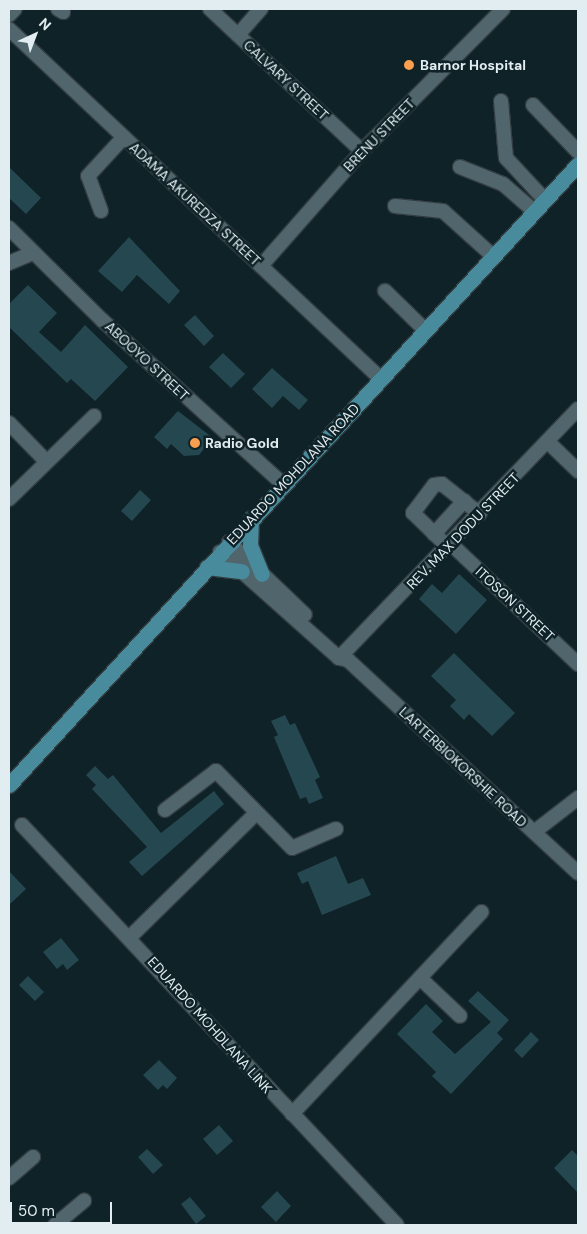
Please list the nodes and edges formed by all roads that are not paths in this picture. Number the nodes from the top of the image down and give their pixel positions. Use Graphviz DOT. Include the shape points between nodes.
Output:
graph roads {
  1 [pos="15,9"];
  2 [pos="210,9"];
  3 [pos="261,9"];
  4 [pos="503,9"];
  5 [pos="9,15"];
  6 [pos="9,29"];
  7 [pos="238,35"];
  8 [pos="501,101"];
  9 [pos="533,105"];
  10 [pos="124,137"];
  11 [pos="362,151"];
  12 [pos="578,152"];
  13 [pos="578,164"];
  14 [pos="460,167"];
  15 [pos="544,199"];
  16 [pos="395,206"];
  17 [pos="101,210"];
  18 [pos="534,211"];
  19 [pos="9,228"];
  20 [pos="32,253"];
  21 [pos="493,256"];
  22 [pos="9,264"];
  23 [pos="262,266"];
  24 [pos="385,291"];
  25 [pos="426,330"];
  26 [pos="381,378"];
  27 [pos="578,409"];
  28 [pos="94,416"];
  29 [pos="9,424"];
  30 [pos="548,442"];
  31 [pos="46,461"];
  32 [pos="578,470"];
  33 [pos="283,484"];
  34 [pos="9,499"];
  35 [pos="464,501"];
  36 [pos="480,514"];
  37 [pos="251,518"];
  38 [pos="434,534"];
  39 [pos="450,546"];
  40 [pos="224,547"];
  41 [pos="207,567"];
  42 [pos="242,571"];
  43 [pos="262,574"];
  44 [pos="344,656"];
  45 [pos="578,664"];
  46 [pos="9,785"];
  47 [pos="578,798"];
  48 [pos="165,810"];
  49 [pos="256,813"];
  50 [pos="22,825"];
  51 [pos="336,829"];
  52 [pos="534,832"];
  53 [pos="578,874"];
  54 [pos="482,912"];
  55 [pos="130,937"];
  56 [pos="420,978"];
  57 [pos="460,1016"];
  58 [pos="292,1114"];
  59 [pos="33,1157"];
  60 [pos="9,1178"];
  61 [pos="84,1201"];
  62 [pos="55,1225"];
  63 [pos="398,1225"];
  1 -- 5 [label="street"];
  2 -- 7 [label="street, CALVARY STREET"];
  3 -- 7 [label="street"];
  4 -- 11 [label="street, BRENU STREET"];
  6 -- 10 [label="street, ADAMA AKUREDZA STREET"];
  7 -- 11 [label="street, CALVARY STREET"];
  8 -- 15 [label="street" via="506,158"];
  9 -- 12 [label="street"];
  10 -- 17 [label="street" via="88,176"];
  10 -- 23 [label="street, ADAMA AKUREDZA STREET"];
  11 -- 23 [label="street, BRENU STREET"];
  13 -- 15 [label="main road, EDUARDO MOHDLANA ROAD"];
  14 -- 18 [label="street" via="503,184"];
  15 -- 18 [label="main road, EDUARDO MOHDLANA ROAD"];
  16 -- 21 [label="street" via="443,211"];
  18 -- 21 [label="main road, EDUARDO MOHDLANA ROAD"];
  19 -- 20 [label="street, ABOOYO STREET"];
  20 -- 22 [label="street"];
  20 -- 33 [label="street, ABOOYO STREET"];
  21 -- 25 [label="main road, EDUARDO MOHDLANA ROAD"];
  23 -- 26 [label="street, ADAMA AKUREDZA STREET"];
  24 -- 25 [label="street"];
  25 -- 26 [label="main road, EDUARDO MOHDLANA ROAD"];
  26 -- 33 [label="main road, EDUARDO MOHDLANA ROAD"];
  27 -- 30 [label="street, REV. MAX DODU STREET"];
  28 -- 31 [label="street"];
  29 -- 31 [label="street"];
  30 -- 32 [label="street"];
  30 -- 36 [label="street, REV. MAX DODU STREET"];
  31 -- 34 [label="street"];
  33 -- 37 [label="main road, EDUARDO MOHDLANA ROAD"];
  35 -- 36 [label="street"];
  35 -- 38 [label="street"];
  35 -- 38 [label="street, ITOSON STREET" via="442,484 434,485 413,513"];
  36 -- 39 [label="street, REV. MAX DODU STREET"];
  37 -- 40 [label="main road, EDUARDO MOHDLANA ROAD"];
  37 -- 43 [label="main road" via="250,545"];
  38 -- 39 [label="street, ITOSON STREET"];
  39 -- 44 [label="street, REV. MAX DODU STREET"];
  39 -- 45 [label="street, ITOSON STREET"];
  40 -- 41 [label="main road, EDUARDO MOHDLANA ROAD"];
  40 -- 42 [label="street, LARTERBIOKORSHIE ROAD"];
  40 -- 43 [label="street, LARTERBIOKORSHIE ROAD"];
  41 -- 42 [label="main road"];
  41 -- 46 [label="main road, EDUARDO MOHDLANA ROAD"];
  42 -- 44 [label="street, LARTERBIOKORSHIE ROAD"];
  43 -- 44 [label="street, LARTERBIOKORSHIE ROAD"];
  44 -- 52 [label="street, LARTERBIOKORSHIE ROAD"];
  47 -- 52 [label="street"];
  48 -- 49 [label="street" via="216,771"];
  49 -- 51 [label="street" via="292,848"];
  49 -- 55 [label="street"];
  50 -- 55 [label="street, EDUARDO MOHDLANA LINK"];
  52 -- 53 [label="street, LARTERBIOKORSHIE ROAD"];
  54 -- 56 [label="street"];
  55 -- 58 [label="street, EDUARDO MOHDLANA LINK"];
  56 -- 57 [label="street"];
  56 -- 58 [label="street"];
  58 -- 63 [label="street, EDUARDO MOHDLANA LINK"];
  59 -- 60 [label="street"];
  61 -- 62 [label="street"];
}
